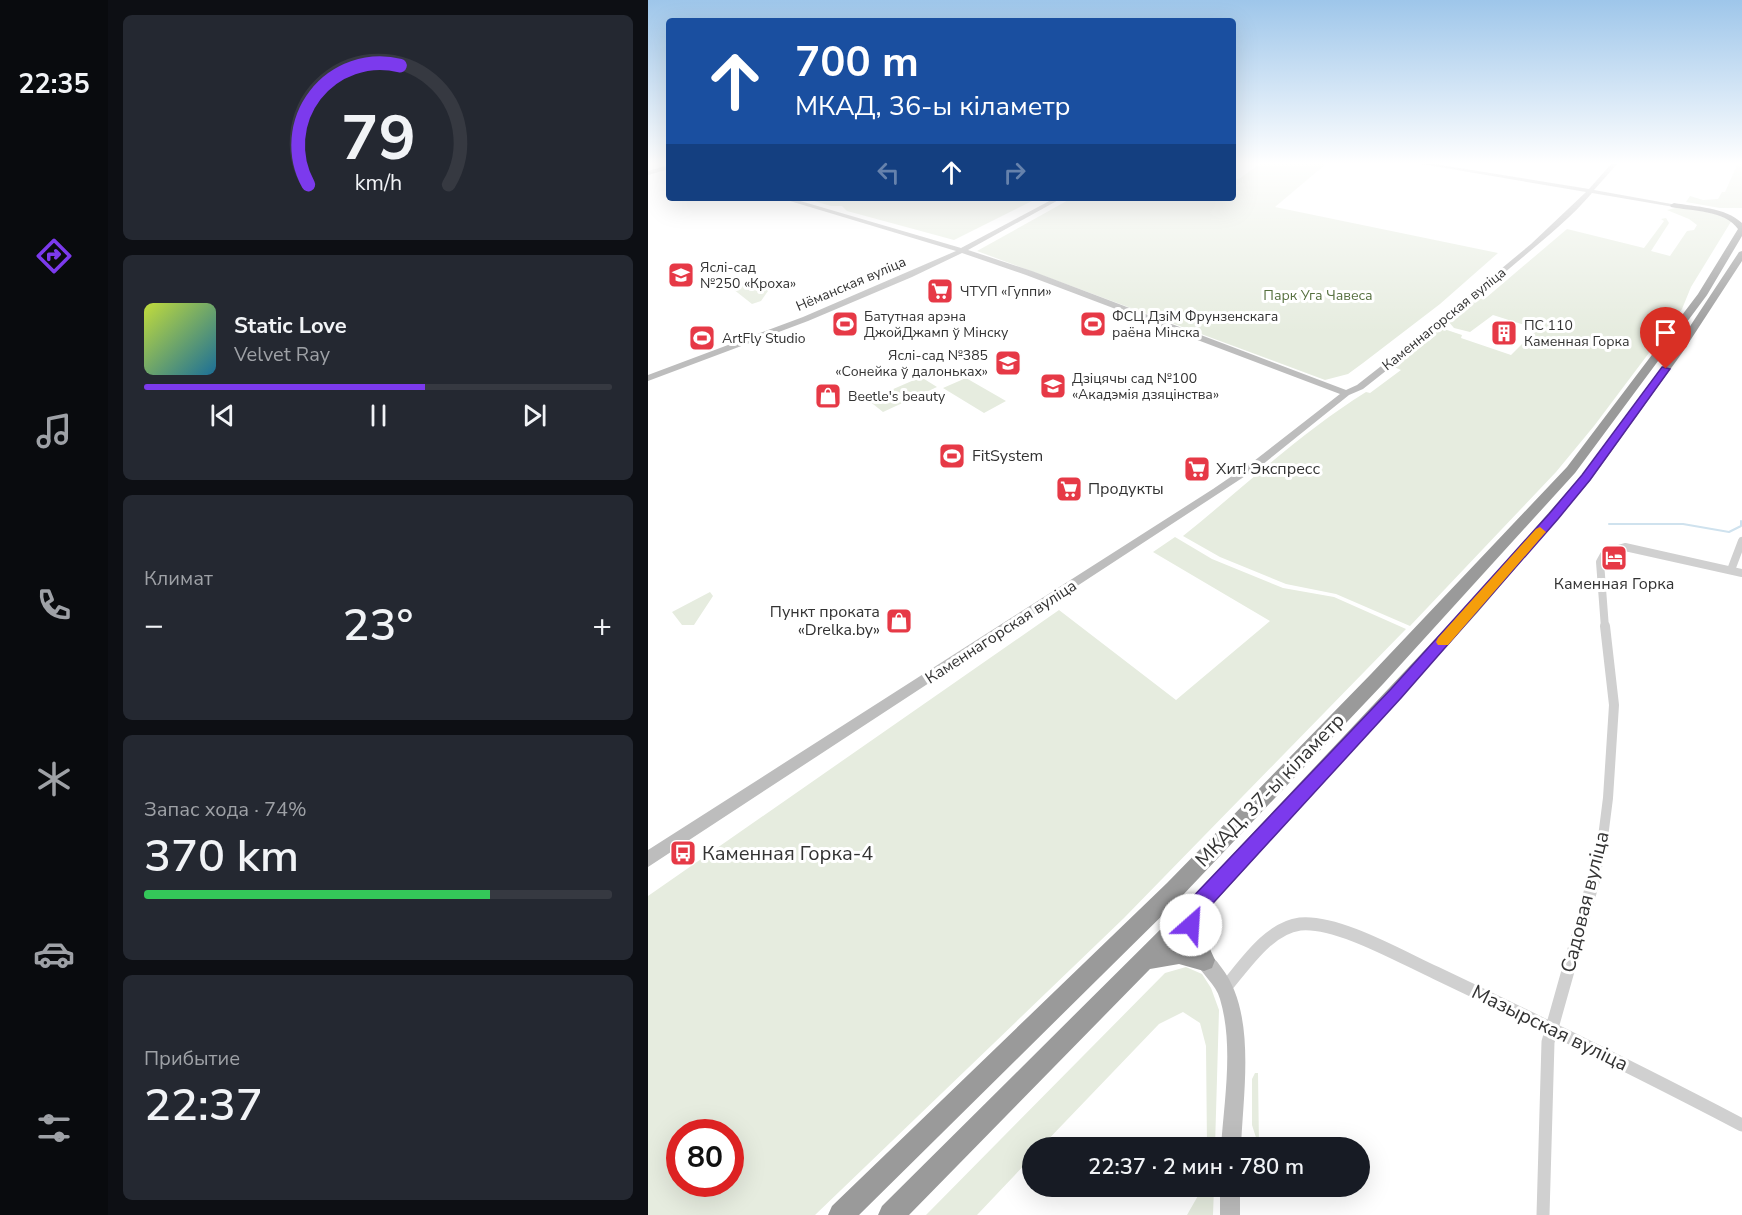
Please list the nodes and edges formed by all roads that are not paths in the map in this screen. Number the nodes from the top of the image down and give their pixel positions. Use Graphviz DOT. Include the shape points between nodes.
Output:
graph roads {
  1 [pos="857,220"];
  2 [pos="1010,220"];
  3 [pos="1016,220"];
  4 [pos="1553,220"];
  5 [pos="1742,229"];
  6 [pos="958,249"];
  7 [pos="1742,254"];
  8 [pos="790,322"];
  9 [pos="648,372"];
  10 [pos="648,378"];
  11 [pos="1346,393"];
  12 [pos="1636,398"];
  13 [pos="1742,541"];
  14 [pos="1731,570"];
  15 [pos="1742,573"];
  16 [pos="648,859"];
  17 [pos="1195,909"];
  18 [pos="1147,958"];
  19 [pos="1204,960"];
  20 [pos="1225,988"];
  21 [pos="1552,1028"];
  22 [pos="1742,1125"];
  23 [pos="1231,1137"];
  24 [pos="1230,1197"];
  25 [pos="841,1215"];
  26 [pos="891,1215"];
  27 [pos="1230,1215"];
  28 [pos="1543,1215"];
  1 -- 6 [label="main road"];
  2 -- 6 [label="main road, Нёманская вуліца"];
  3 -- 6 [label="main road, Нёманская вуліца"];
  4 -- 11 [label="main road, Каменнагорская вуліца" via="1352,384"];
  5 -- 12 [label="highway"];
  6 -- 8 [label="main road, Нёманская вуліца" via="836,307"];
  6 -- 11 [label="main road"];
  7 -- 12 [label="highway"];
  8 -- 9 [label="main road, Нёманская вуліца"];
  8 -- 10 [label="main road, Нёманская вуліца"];
  11 -- 16 [label="main road, Каменнагорская вуліца" via="1217,491"];
  12 -- 17 [label="highway, МКАД, 37-ы кіламетр" via="1586,478 1396,694"];
  12 -- 25 [label="highway, МКАД, 37-ы кіламетр" via="1377,679 1174,890"];
  13 -- 14 [label="street"];
  14 -- 15 [label="street"];
  14 -- 21 [label="street, Садовая вуліца" via="1625,548 1605,553 1600,562 1614,705 1608,798 1601,853"];
  17 -- 18 [label="highway, МКАД, 37-ы кіламетр"];
  17 -- 19 [label="highway" via="1192,937"];
  18 -- 19 [label="highway" via="1179,953"];
  18 -- 26 [label="highway, МКАД, 37-ы кіламетр"];
  19 -- 20 [label="main road"];
  20 -- 21 [label="street, Мазырская вуліца" via="1279,931 1295,924 1328,927"];
  20 -- 23 [label="main road" via="1232,1009 1234,1040"];
  21 -- 22 [label="street, Мазырская вуліца"];
  21 -- 28 [label="street, Садовая вуліца" via="1545,1077"];
  24 -- 27 [label="main road"];
}
